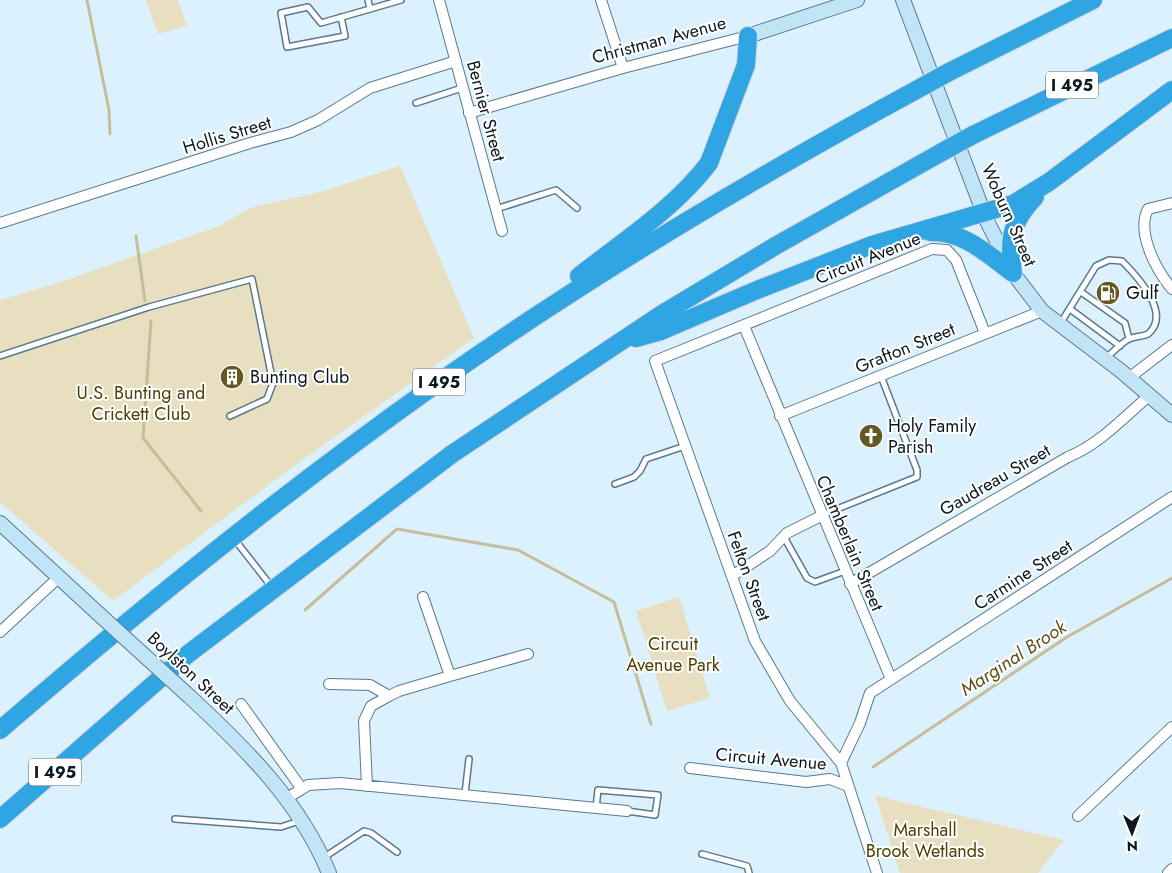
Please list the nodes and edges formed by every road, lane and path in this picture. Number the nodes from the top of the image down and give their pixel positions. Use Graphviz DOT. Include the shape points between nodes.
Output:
graph roads {
  1 [pos="368,0"];
  2 [pos="401,0"];
  3 [pos="439,0"];
  4 [pos="601,0"];
  5 [pos="857,0"];
  6 [pos="902,0"];
  7 [pos="1094,0"];
  8 [pos="370,9"];
  9 [pos="341,17"];
  10 [pos="748,36"];
  11 [pos="1172,38"];
  12 [pos="456,61"];
  13 [pos="623,68"];
  14 [pos="462,88"];
  15 [pos="1172,90"];
  16 [pos="416,102"];
  17 [pos="469,113"];
  18 [pos="1049,182"];
  19 [pos="1172,202"];
  20 [pos="577,208"];
  21 [pos="496,209"];
  22 [pos="983,211"];
  23 [pos="0,224"];
  24 [pos="502,231"];
  25 [pos="909,234"];
  26 [pos="1013,273"];
  27 [pos="1172,290"];
  28 [pos="1081,292"];
  29 [pos="1070,309"];
  30 [pos="1042,311"];
  31 [pos="1059,325"];
  32 [pos="744,326"];
  33 [pos="1109,330"];
  34 [pos="985,334"];
  35 [pos="1106,336"];
  36 [pos="1129,339"];
  37 [pos="623,341"];
  38 [pos="1172,345"];
  39 [pos="1120,346"];
  40 [pos="0,356"];
  41 [pos="474,358"];
  42 [pos="1105,359"];
  43 [pos="881,376"];
  44 [pos="1129,378"];
  45 [pos="1150,395"];
  46 [pos="1172,415"];
  47 [pos="230,416"];
  48 [pos="780,416"];
  49 [pos="685,446"];
  50 [pos="615,484"];
  51 [pos="1172,497"];
  52 [pos="821,516"];
  53 [pos="0,523"];
  54 [pos="232,536"];
  55 [pos="784,536"];
  56 [pos="845,571"];
  57 [pos="732,576"];
  58 [pos="58,578"];
  59 [pos="850,584"];
  60 [pos="273,588"];
  61 [pos="423,597"];
  62 [pos="0,632"];
  63 [pos="528,654"];
  64 [pos="450,676"];
  65 [pos="891,679"];
  66 [pos="328,684"];
  67 [pos="389,696"];
  68 [pos="240,704"];
  69 [pos="1172,727"];
  70 [pos="0,730"];
  71 [pos="469,758"];
  72 [pos="841,762"];
  73 [pos="690,768"];
  74 [pos="367,786"];
  75 [pos="848,786"];
  76 [pos="302,789"];
  77 [pos="465,794"];
  78 [pos="287,798"];
  79 [pos="596,808"];
  80 [pos="627,811"];
  81 [pos="1078,816"];
  82 [pos="175,819"];
  83 [pos="0,820"];
  84 [pos="302,820"];
  85 [pos="397,852"];
  86 [pos="702,854"];
  87 [pos="323,858"];
  88 [pos="1172,869"];
  89 [pos="329,873"];
  90 [pos="748,873"];
  91 [pos="877,873"];
  92 [pos="1168,873"];
  1 -- 8 [label="lane"];
  2 -- 8 [label="lane"];
  3 -- 12 [label="street, Bernier Street"];
  4 -- 13 [label="street"];
  5 -- 10 [label="main road, Christman Avenue"];
  6 -- 22 [label="main road, Woburn Street"];
  7 -- 41 [label="highway, I 495, bridge" via="918,89 714,204"];
  8 -- 9 [label="lane"];
  9 -- 9 [label="lane" via="321,23 308,7 280,13 287,47 345,36"];
  10 -- 13 [label="street, Christman Avenue"];
  10 -- 41 [label="highway" via="746,65 734,100 714,153 699,176 657,215"];
  11 -- 37 [label="highway, I 495, bridge" via="942,152 777,245"];
  12 -- 14 [label="street, Bernier Street"];
  12 -- 23 [label="street, Hollis Street" via="370,88 318,120 291,132"];
  13 -- 17 [label="street, Christman Avenue"];
  14 -- 16 [label="lane"];
  14 -- 17 [label="street, Bernier Street"];
  15 -- 18 [label="highway"];
  17 -- 21 [label="street, Bernier Street"];
  18 -- 22 [label="highway" via="1012,204"];
  18 -- 26 [label="highway" via="1014,224 1010,242"];
  19 -- 27 [label="street" via="1148,209 1143,218 1143,231 1159,274"];
  20 -- 21 [label="lane" via="556,190"];
  21 -- 24 [label="street, Bernier Street"];
  22 -- 25 [label="highway"];
  22 -- 26 [label="main road, Woburn Street"];
  25 -- 26 [label="highway" via="933,232 967,240"];
  25 -- 37 [label="highway" via="847,254 660,331"];
  26 -- 30 [label="main road, Woburn Street"];
  28 -- 29 [label="lane"];
  28 -- 36 [label="lane" via="1097,307 1126,323"];
  28 -- 36 [label="lane" via="1096,266 1109,260 1122,261 1159,300 1162,309 1159,323 1148,334"];
  29 -- 31 [label="lane"];
  29 -- 35 [label="lane" via="1097,325"];
  30 -- 31 [label="main road, Woburn Street"];
  30 -- 34 [label="street, Grafton Street"];
  31 -- 42 [label="main road, Woburn Street"];
  32 -- 34 [label="street, Circuit Avenue" via="932,249 947,250 956,260"];
  32 -- 48 [label="street, Chamberlain Street"];
  32 -- 49 [label="street, Felton Street" via="655,362"];
  33 -- 35 [label="lane"];
  34 -- 43 [label="street, Grafton Street"];
  35 -- 39 [label="lane"];
  36 -- 39 [label="lane"];
  37 -- 60 [label="highway, I 495" via="452,454"];
  38 -- 44 [label="street"];
  39 -- 42 [label="lane"];
  40 -- 47 [label="lane" via="150,307 252,279 273,383 267,399"];
  41 -- 54 [label="highway, I 495"];
  42 -- 44 [label="main road, Woburn Street"];
  43 -- 48 [label="street, Grafton Street"];
  43 -- 52 [label="lane" via="917,477"];
  44 -- 45 [label="main road, Woburn Street"];
  45 -- 46 [label="main road, Woburn Street"];
  45 -- 59 [label="street, Gaudreau Street" via="1082,451"];
  48 -- 52 [label="street, Chamberlain Street"];
  49 -- 50 [label="lane" via="646,459 634,477"];
  49 -- 57 [label="street, Felton Street"];
  51 -- 65 [label="street, Carmine Street"];
  52 -- 55 [label="street"];
  52 -- 56 [label="street, Chamberlain Street"];
  53 -- 58 [label="main road, Boylston Street"];
  54 -- 60 [label="lane"];
  54 -- 70 [label="highway, I 495"];
  55 -- 56 [label="lane" via="807,578 815,582"];
  55 -- 57 [label="street" via="770,551"];
  56 -- 59 [label="street, Chamberlain Street"];
  57 -- 72 [label="street, Felton Street" via="755,641 785,693"];
  58 -- 62 [label="street"];
  58 -- 78 [label="main road, Boylston Street, bridge" via="190,697 259,764"];
  59 -- 65 [label="street, Chamberlain Street"];
  60 -- 83 [label="highway, I 495" via="188,654"];
  61 -- 64 [label="street"];
  63 -- 64 [label="street"];
  64 -- 67 [label="street"];
  65 -- 72 [label="street" via="870,693"];
  66 -- 67 [label="street" via="370,685"];
  67 -- 74 [label="street" via="371,706 364,721"];
  68 -- 76 [label="street"];
  69 -- 81 [label="street"];
  71 -- 77 [label="lane"];
  72 -- 75 [label="street, Felton Street"];
  73 -- 75 [label="street, Circuit Avenue" via="806,782 830,779"];
  74 -- 76 [label="street" via="340,783 308,785"];
  74 -- 77 [label="street"];
  75 -- 91 [label="street, Felton Street"];
  76 -- 78 [label="street"];
  77 -- 79 [label="street"];
  78 -- 84 [label="main road, Boylston Street"];
  79 -- 80 [label="street"];
  79 -- 80 [label="lane" via="598,790 658,796 655,816"];
  82 -- 84 [label="lane" via="281,827"];
  84 -- 87 [label="main road, Boylston Street"];
  85 -- 87 [label="lane" via="371,832 364,831"];
  86 -- 90 [label="lane" via="747,866"];
  87 -- 89 [label="main road, Boylston Street"];
  88 -- 92 [label="street"];
}
